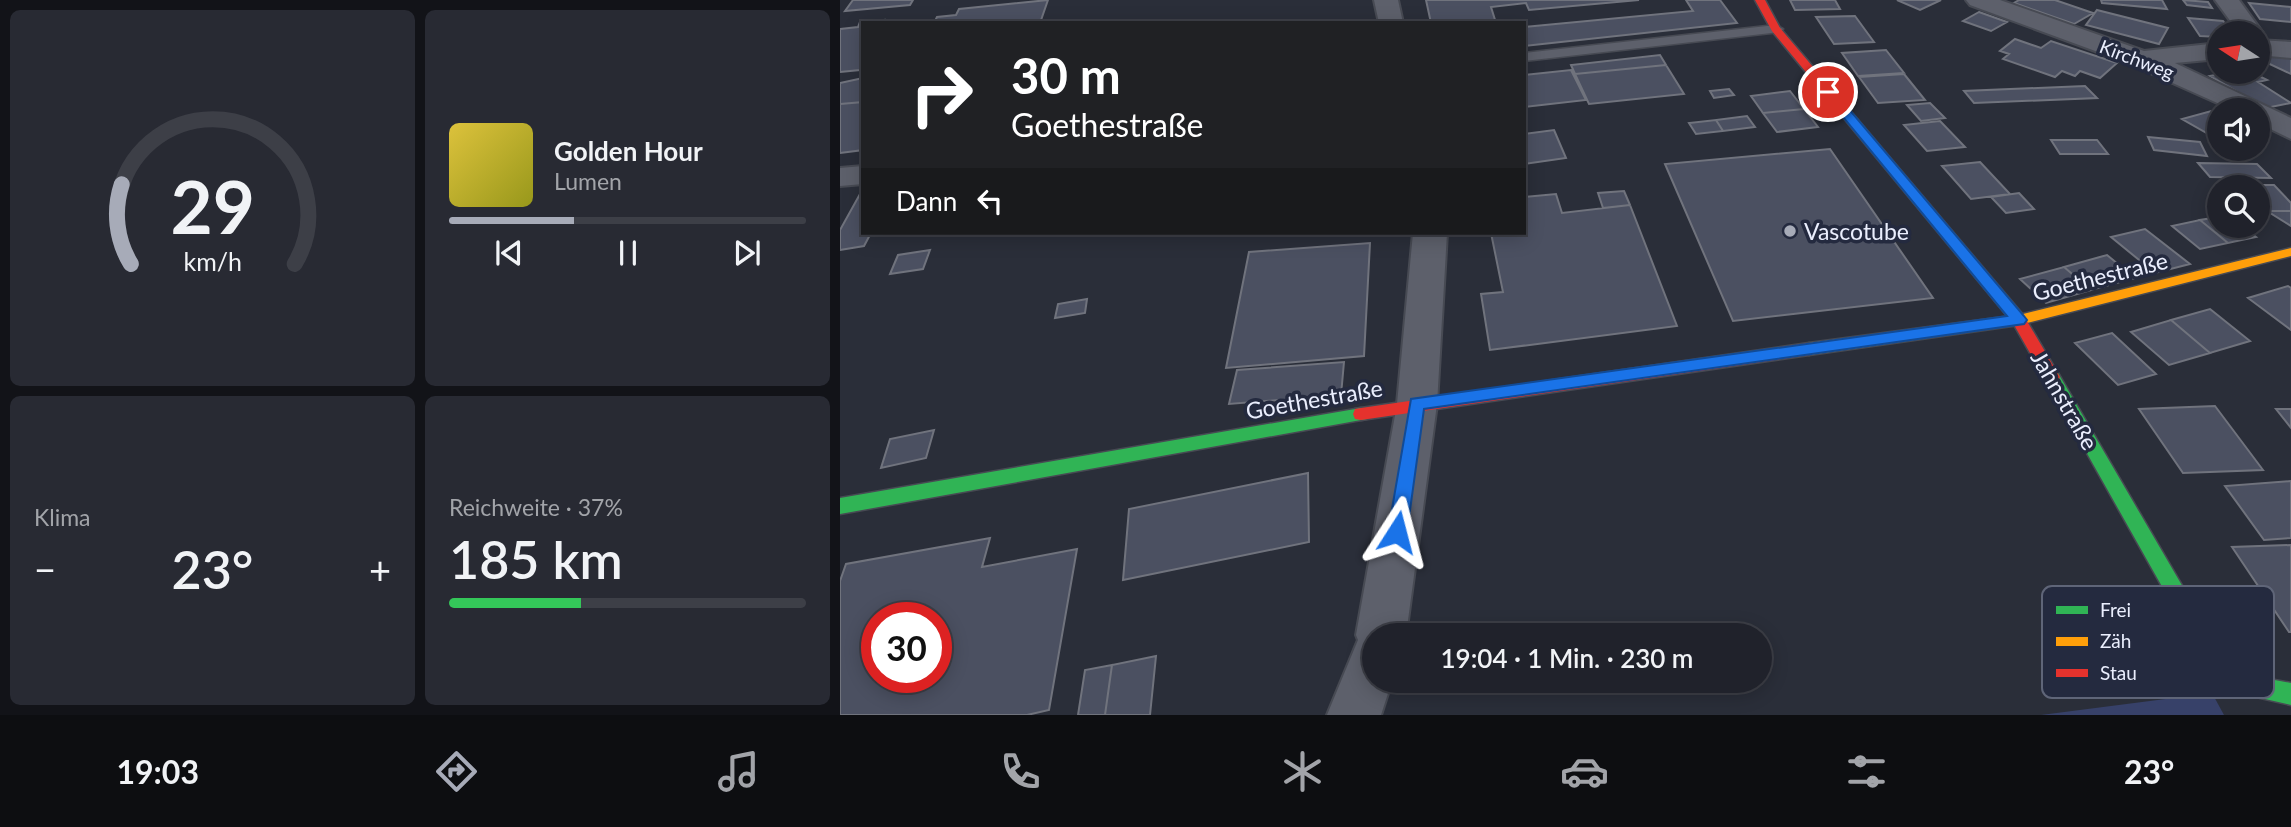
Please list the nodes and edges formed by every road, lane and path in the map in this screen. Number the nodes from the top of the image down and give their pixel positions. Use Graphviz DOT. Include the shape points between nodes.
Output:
graph roads {
  1 [pos="1386,0"];
  2 [pos="1760,0"];
  3 [pos="1978,0"];
  4 [pos="2227,0"];
  5 [pos="1391,21"];
  6 [pos="2242,21"];
  7 [pos="1776,29"];
  8 [pos="2270,45"];
  9 [pos="2291,50"];
  10 [pos="2207,52"];
  11 [pos="1526,57"];
  12 [pos="2141,59"];
  13 [pos="2291,130"];
  14 [pos="861,175"];
  15 [pos="840,177"];
  16 [pos="1430,235"];
  17 [pos="2291,252"];
  18 [pos="2019,320"];
  19 [pos="1417,404"];
  20 [pos="840,506"];
  21 [pos="2173,586"];
  22 [pos="1383,623"];
  23 [pos="1362,692"];
  24 [pos="1354,715"];
  1 -- 5 [label="street"];
  2 -- 7 [label="street, Jahnstraße"];
  3 -- 12 [label="street, Kirchweg"];
  4 -- 6 [label="street"];
  7 -- 11 [label="lane"];
  7 -- 18 [label="street, Jahnstraße"];
  8 -- 9 [label="street"];
  10 -- 12 [label="street"];
  12 -- 13 [label="street, Kirchweg" via="2248,104"];
  14 -- 15 [label="street"];
  16 -- 19 [label="street"];
  17 -- 18 [label="street, Goethestraße"];
  18 -- 19 [label="street, Goethestraße"];
  18 -- 21 [label="street, Jahnstraße"];
  19 -- 20 [label="street, Goethestraße"];
  19 -- 22 [label="street"];
  23 -- 24 [label="street"];
}
